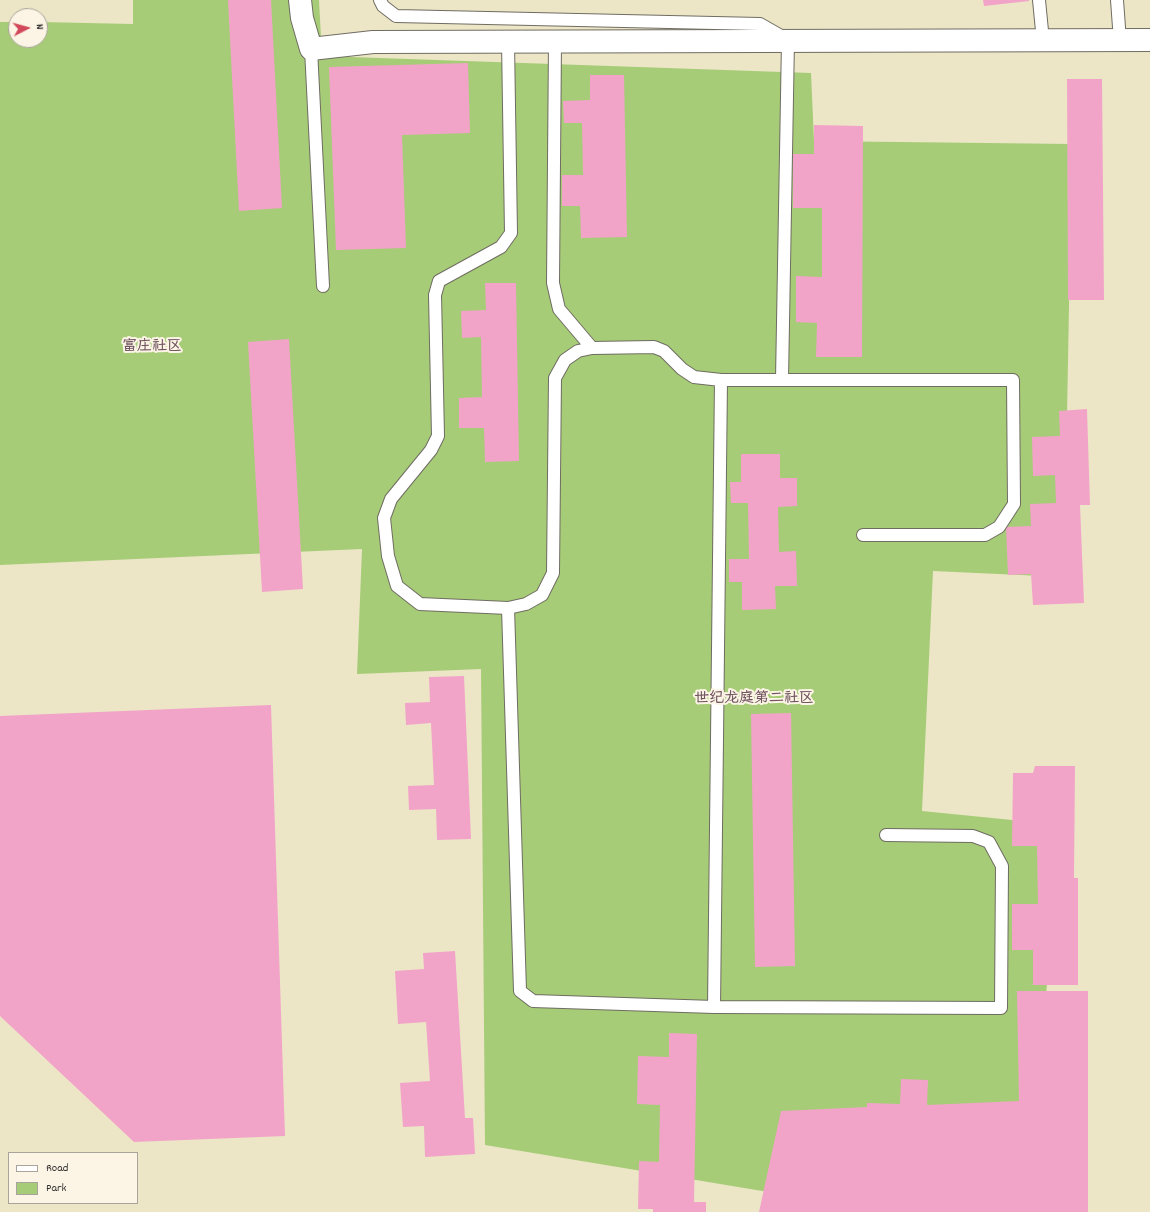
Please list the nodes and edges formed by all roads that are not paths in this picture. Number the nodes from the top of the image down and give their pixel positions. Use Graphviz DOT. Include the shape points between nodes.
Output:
graph roads {
  1 [pos="300,0"];
  2 [pos="380,0"];
  3 [pos="1039,0"];
  4 [pos="1117,0"];
  5 [pos="788,40"];
  6 [pos="1150,40"];
  7 [pos="555,41"];
  8 [pos="1044,41"];
  9 [pos="1120,41"];
  10 [pos="508,42"];
  11 [pos="311,49"];
  12 [pos="323,286"];
  13 [pos="592,348"];
  14 [pos="782,379"];
  15 [pos="721,380"];
  16 [pos="863,535"];
  17 [pos="508,608"];
  18 [pos="886,835"];
  19 [pos="714,1007"];
  1 -- 11 [label="street"];
  2 -- 5 [label="lane" via="383,6 396,16 760,24"];
  3 -- 8 [label="lane"];
  4 -- 9 [label="lane"];
  5 -- 7 [label="street"];
  5 -- 8 [label="street"];
  5 -- 14 [label="lane"];
  6 -- 9 [label="street"];
  7 -- 10 [label="street"];
  7 -- 13 [label="lane" via="553,283 559,309"];
  8 -- 9 [label="street"];
  10 -- 11 [label="street" via="372,42"];
  10 -- 17 [label="lane" via="511,233 501,246 439,281 435,295 438,436 431,450 391,499 384,518 388,556 397,586 420,604"];
  11 -- 12 [label="lane"];
  13 -- 15 [label="lane" via="654,347 694,377"];
  13 -- 17 [label="lane" via="578,351 565,360 556,378 553,573 542,595 526,604"];
  14 -- 15 [label="lane"];
  14 -- 16 [label="lane" via="1012,380 1014,504 999,527 985,535"];
  15 -- 19 [label="lane"];
  17 -- 19 [label="lane" via="520,991 533,1001"];
  18 -- 19 [label="lane" via="973,836 989,842 1002,866 1001,1008"];
}
